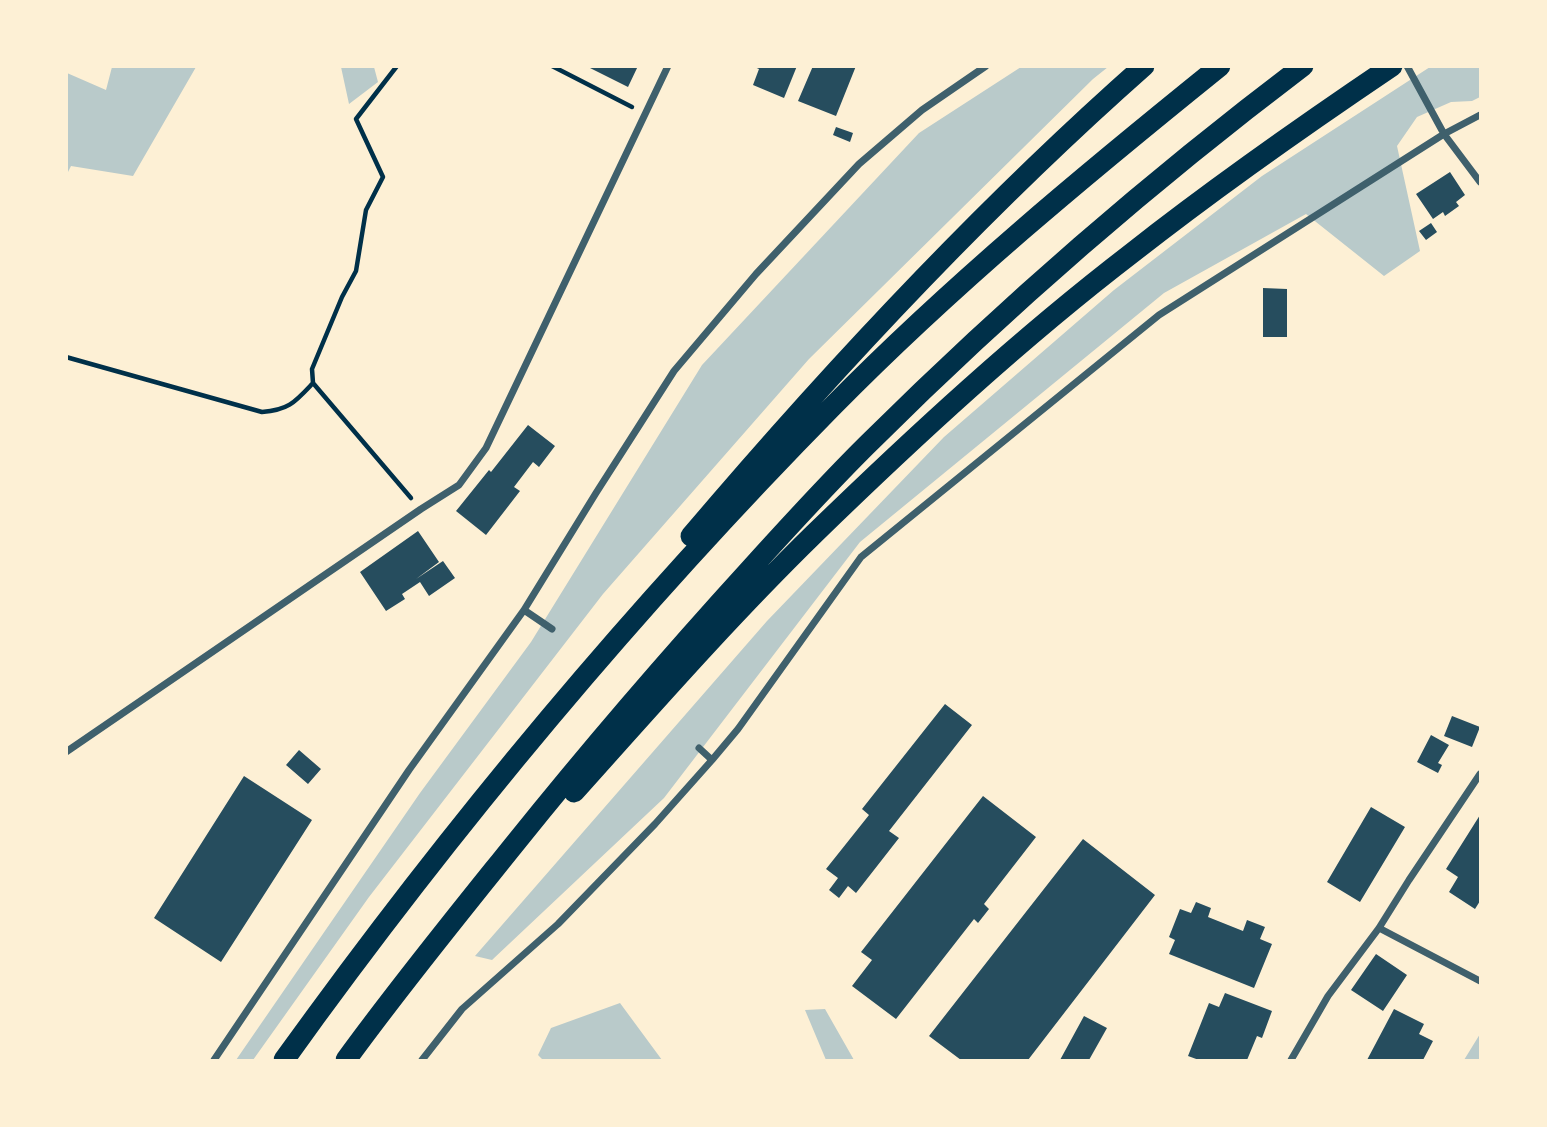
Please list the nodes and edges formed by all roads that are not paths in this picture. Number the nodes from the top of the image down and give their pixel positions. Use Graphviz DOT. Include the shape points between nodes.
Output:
graph roads {
  1 [pos="668,66"];
  2 [pos="986,66"];
  3 [pos="1144,66"];
  4 [pos="1220,66"];
  5 [pos="1303,66"];
  6 [pos="1392,66"];
  7 [pos="1407,66"];
  8 [pos="1480,115"];
  9 [pos="1444,134"];
  10 [pos="1480,182"];
  11 [pos="524,610"];
  12 [pos="552,629"];
  13 [pos="699,748"];
  14 [pos="66,752"];
  15 [pos="712,760"];
  16 [pos="1480,774"];
  17 [pos="494,784"];
  18 [pos="450,925"];
  19 [pos="1378,928"];
  20 [pos="1480,981"];
  21 [pos="214,1060"];
  22 [pos="284,1060"];
  23 [pos="346,1060"];
  24 [pos="422,1060"];
  25 [pos="1291,1060"];
  1 -- 14 [label="street" via="486,448 459,485"];
  2 -- 11 [label="street" via="922,110 859,164 747,284 674,371"];
  3 -- 17 [label="highway" via="996,205 816,393 645,590"];
  4 -- 17 [label="highway" via="1032,222 834,405 657,593"];
  5 -- 18 [label="highway" via="1064,261 870,441 684,642"];
  6 -- 18 [label="highway" via="1130,254 895,457 725,625"];
  7 -- 9 [label="street"];
  8 -- 9 [label="street"];
  9 -- 10 [label="street"];
  9 -- 15 [label="street" via="1159,314 861,557"];
  11 -- 12 [label="street"];
  11 -- 21 [label="street" via="409,770"];
  13 -- 15 [label="street"];
  15 -- 24 [label="street" via="558,924 462,1009"];
  16 -- 19 [label="street"];
  17 -- 22 [label="highway"];
  18 -- 23 [label="highway"];
  19 -- 20 [label="street"];
  19 -- 25 [label="street" via="1328,996"];
}
